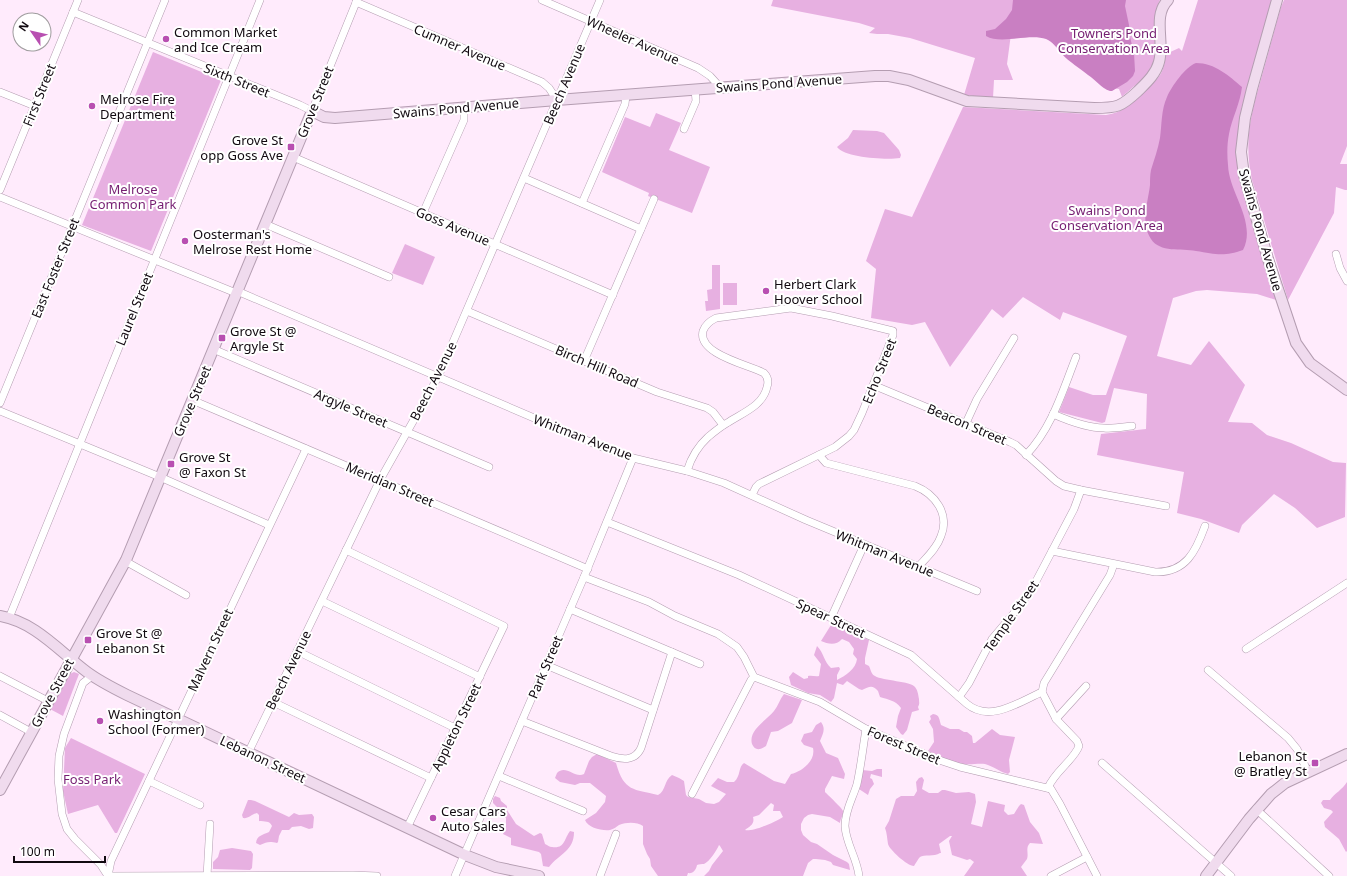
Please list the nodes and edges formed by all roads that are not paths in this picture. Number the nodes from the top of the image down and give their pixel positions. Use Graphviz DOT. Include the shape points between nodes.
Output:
graph roads {
  1 [pos="78,0"];
  2 [pos="165,0"];
  3 [pos="260,0"];
  4 [pos="542,0"];
  5 [pos="600,0"];
  6 [pos="1168,0"];
  7 [pos="1277,0"];
  8 [pos="356,1"];
  9 [pos="73,12"];
  10 [pos="591,21"];
  11 [pos="148,43"];
  12 [pos="229,76"];
  13 [pos="720,87"];
  14 [pos="695,89"];
  15 [pos="0,92"];
  16 [pos="626,95"];
  17 [pos="557,100"];
  18 [pos="35,106"];
  19 [pos="464,108"];
  20 [pos="312,111"];
  21 [pos="684,129"];
  22 [pos="293,157"];
  23 [pos="524,178"];
  24 [pos="0,190"];
  25 [pos="0,197"];
  26 [pos="654,199"];
  27 [pos="582,203"];
  28 [pos="423,213"];
  29 [pos="265,224"];
  30 [pos="72,227"];
  31 [pos="641,229"];
  32 [pos="496,244"];
  33 [pos="1336,254"];
  34 [pos="154,260"];
  35 [pos="390,277"];
  36 [pos="1347,281"];
  37 [pos="237,292"];
  38 [pos="613,295"];
  39 [pos="467,311"];
  40 [pos="1014,338"];
  41 [pos="213,348"];
  42 [pos="1076,357"];
  43 [pos="584,361"];
  44 [pos="438,377"];
  45 [pos="873,386"];
  46 [pos="1347,390"];
  47 [pos="192,400"];
  48 [pos="0,403"];
  49 [pos="0,411"];
  50 [pos="1053,414"];
  51 [pos="966,423"];
  52 [pos="723,426"];
  53 [pos="1132,426"];
  54 [pos="407,431"];
  55 [pos="79,443"];
  56 [pos="306,449"];
  57 [pos="819,455"];
  58 [pos="1026,455"];
  59 [pos="634,458"];
  60 [pos="489,467"];
  61 [pos="687,471"];
  62 [pos="160,477"];
  63 [pos="380,480"];
  64 [pos="1081,490"];
  65 [pos="752,495"];
  66 [pos="1166,506"];
  67 [pos="607,522"];
  68 [pos="269,525"];
  69 [pos="1205,526"];
  70 [pos="864,545"];
  71 [pos="346,550"];
  72 [pos="1052,551"];
  73 [pos="125,561"];
  74 [pos="1114,564"];
  75 [pos="919,566"];
  76 [pos="588,569"];
  77 [pos="584,577"];
  78 [pos="1347,583"];
  79 [pos="978,591"];
  80 [pos="186,595"];
  81 [pos="322,601"];
  82 [pos="570,609"];
  83 [pos="4,617"];
  84 [pos="831,618"];
  85 [pos="1246,649"];
  86 [pos="297,651"];
  87 [pos="672,652"];
  88 [pos="71,659"];
  89 [pos="700,664"];
  90 [pos="546,665"];
  91 [pos="1208,670"];
  92 [pos="0,676"];
  93 [pos="92,676"];
  94 [pos="754,677"];
  95 [pos="480,678"];
  96 [pos="1086,686"];
  97 [pos="1042,692"];
  98 [pos="959,698"];
  99 [pos="48,701"];
  100 [pos="273,702"];
  101 [pos="653,710"];
  102 [pos="0,715"];
  103 [pos="177,719"];
  104 [pos="1056,719"];
  105 [pos="522,721"];
  106 [pos="455,728"];
  107 [pos="866,729"];
  108 [pos="32,732"];
  109 [pos="248,753"];
  110 [pos="1347,754"];
  111 [pos="1102,763"];
  112 [pos="1308,772"];
  113 [pos="499,776"];
  114 [pos="431,778"];
  115 [pos="149,780"];
  116 [pos="1048,788"];
  117 [pos="0,790"];
  118 [pos="692,794"];
  119 [pos="200,805"];
  120 [pos="1256,809"];
  121 [pos="583,812"];
  122 [pos="210,824"];
  123 [pos="407,828"];
  124 [pos="616,834"];
  125 [pos="465,855"];
  126 [pos="1087,857"];
  127 [pos="1217,863"];
  128 [pos="353,875"];
  129 [pos="108,876"];
  130 [pos="164,876"];
  131 [pos="207,876"];
  132 [pos="240,876"];
  133 [pos="377,876"];
  134 [pos="455,876"];
  135 [pos="539,876"];
  136 [pos="600,876"];
  137 [pos="859,876"];
  138 [pos="1051,876"];
  139 [pos="1097,876"];
  140 [pos="1206,876"];
  141 [pos="1231,876"];
  142 [pos="1329,876"];
  1 -- 9 [label="street, First Street"];
  2 -- 11 [label="street, East Foster Street"];
  3 -- 12 [label="street, Laurel Street"];
  4 -- 10 [label="street, Wheeler Avenue"];
  5 -- 10 [label="street, Beech Avenue"];
  6 -- 13 [label="street, Swains Pond Avenue" via="1160,14 1160,57 1156,69 1130,98 1112,108 967,101 916,82 882,76"];
  7 -- 46 [label="street, Swains Pond Avenue" via="1245,118 1241,144 1243,171 1268,259 1296,343 1310,363"];
  8 -- 17 [label="street, Cumner Avenue" via="542,82"];
  8 -- 20 [label="street, Grove Street"];
  9 -- 11 [label="street, Sixth Street"];
  9 -- 18 [label="street, First Street"];
  10 -- 13 [label="street, Wheeler Avenue" via="698,68"];
  10 -- 17 [label="street, Beech Avenue"];
  11 -- 12 [label="street, Sixth Street"];
  11 -- 30 [label="street, East Foster Street"];
  12 -- 20 [label="street, Sixth Street"];
  12 -- 34 [label="street, Laurel Street"];
  13 -- 14 [label="street, Swains Pond Avenue"];
  14 -- 16 [label="street, Swains Pond Avenue"];
  14 -- 21 [label="street" via="696,101"];
  15 -- 18 [label="street"];
  16 -- 17 [label="street, Swains Pond Avenue"];
  16 -- 27 [label="street" via="625,104"];
  17 -- 19 [label="street, Swains Pond Avenue"];
  17 -- 23 [label="street, Beech Avenue"];
  18 -- 24 [label="street, First Street"];
  19 -- 20 [label="street, Swains Pond Avenue" via="335,118 324,117"];
  19 -- 28 [label="street" via="464,120"];
  20 -- 22 [label="street, Grove Street"];
  22 -- 28 [label="street, Goss Avenue"];
  22 -- 29 [label="street, Grove Street"];
  23 -- 27 [label="street"];
  23 -- 32 [label="street, Beech Avenue"];
  25 -- 30 [label="street, Whitman Avenue"];
  26 -- 31 [label="street"];
  27 -- 31 [label="street"];
  28 -- 32 [label="street, Goss Avenue"];
  29 -- 35 [label="street"];
  29 -- 37 [label="street, Grove Street"];
  30 -- 34 [label="street, Whitman Avenue"];
  30 -- 48 [label="street, East Foster Street"];
  31 -- 38 [label="street"];
  32 -- 38 [label="street, Goss Avenue"];
  32 -- 39 [label="street, Beech Avenue"];
  33 -- 36 [label="street"];
  34 -- 37 [label="street, Whitman Avenue"];
  34 -- 55 [label="street, Laurel Street"];
  37 -- 41 [label="street, Grove Street"];
  37 -- 44 [label="street, Whitman Avenue"];
  38 -- 43 [label="street"];
  39 -- 43 [label="street, Birch Hill Road"];
  39 -- 44 [label="street, Beech Avenue"];
  40 -- 51 [label="street"];
  41 -- 47 [label="street, Grove Street"];
  41 -- 54 [label="street, Argyle Street"];
  42 -- 50 [label="street"];
  43 -- 52 [label="street, Birch Hill Road" via="657,392 707,408"];
  44 -- 54 [label="street, Beech Avenue"];
  44 -- 59 [label="street, Whitman Avenue" via="602,447"];
  45 -- 51 [label="street, Beacon Street"];
  45 -- 52 [label="street, Echo Street" via="894,335 891,330 791,308 716,318 705,327 703,341 707,346 718,354 764,373 768,382 760,401"];
  45 -- 57 [label="street, Echo Street" via="852,432 841,443"];
  47 -- 56 [label="street, Meridian Street"];
  47 -- 62 [label="street, Grove Street"];
  49 -- 55 [label="street"];
  50 -- 53 [label="street" via="1080,424 1101,428"];
  50 -- 58 [label="street"];
  51 -- 58 [label="street, Beacon Street" via="1010,442"];
  52 -- 61 [label="street" via="700,446"];
  54 -- 60 [label="street, Argyle Street"];
  54 -- 63 [label="street, Beech Avenue"];
  55 -- 62 [label="street"];
  55 -- 83 [label="street, Laurel Street"];
  56 -- 63 [label="street, Meridian Street"];
  56 -- 68 [label="street, Malvern Street"];
  57 -- 65 [label="street, Echo Street" via="759,484"];
  57 -- 75 [label="street" via="826,463 915,486 932,496 943,515 943,531 938,543"];
  58 -- 64 [label="street, Beacon Street" via="1061,484"];
  59 -- 61 [label="street, Whitman Avenue"];
  59 -- 67 [label="street, Park Street"];
  61 -- 65 [label="street, Whitman Avenue"];
  62 -- 68 [label="street"];
  62 -- 73 [label="street, Grove Street"];
  63 -- 71 [label="street, Beech Avenue"];
  63 -- 76 [label="street, Meridian Street"];
  64 -- 66 [label="street, Beacon Street"];
  64 -- 72 [label="street, Temple Street"];
  65 -- 70 [label="street, Whitman Avenue"];
  67 -- 76 [label="street, Park Street"];
  67 -- 84 [label="street, Spear Street" via="734,573"];
  68 -- 103 [label="street, Malvern Street"];
  69 -- 74 [label="street" via="1192,554 1174,570 1155,572"];
  70 -- 75 [label="street, Whitman Avenue"];
  70 -- 84 [label="street"];
  71 -- 81 [label="street, Beech Avenue"];
  71 -- 95 [label="street, Appleton Street" via="504,626"];
  72 -- 74 [label="street"];
  72 -- 98 [label="street, Temple Street" via="1033,587 992,639"];
  73 -- 80 [label="street"];
  73 -- 88 [label="street, Grove Street"];
  74 -- 97 [label="street" via="1110,575 1044,683"];
  75 -- 79 [label="street, Whitman Avenue"];
  76 -- 77 [label="street, Park Street"];
  77 -- 82 [label="street, Park Street"];
  77 -- 94 [label="street" via="649,602 712,631 735,645"];
  78 -- 85 [label="street"];
  81 -- 86 [label="street, Beech Avenue"];
  81 -- 95 [label="street"];
  82 -- 87 [label="street"];
  82 -- 90 [label="street, Park Street"];
  83 -- 88 [label="street, Lebanon Street" via="28,626"];
  84 -- 98 [label="street, Spear Street" via="914,657"];
  86 -- 100 [label="street, Beech Avenue"];
  86 -- 106 [label="street"];
  87 -- 89 [label="street"];
  87 -- 101 [label="street"];
  88 -- 93 [label="street, Lebanon Street"];
  88 -- 99 [label="street, Grove Street"];
  90 -- 101 [label="street"];
  90 -- 105 [label="street, Park Street"];
  91 -- 112 [label="street" via="1288,738 1297,749"];
  92 -- 99 [label="street"];
  93 -- 103 [label="street, Lebanon Street"];
  93 -- 129 [label="street" via="83,683 64,734 59,756 58,779 62,814 67,828"];
  94 -- 107 [label="street, Forest Street" via="820,702"];
  94 -- 118 [label="street"];
  95 -- 106 [label="street, Appleton Street"];
  96 -- 104 [label="street"];
  97 -- 98 [label="street, Spear Street" via="994,712 972,708"];
  97 -- 104 [label="street"];
  99 -- 108 [label="street, Grove Street"];
  100 -- 109 [label="street, Beech Avenue"];
  100 -- 114 [label="street"];
  101 -- 105 [label="street" via="641,748 634,757 625,759 611,756"];
  102 -- 108 [label="street"];
  103 -- 109 [label="street, Lebanon Street"];
  103 -- 115 [label="street, Malvern Street"];
  104 -- 116 [label="street" via="1079,746"];
  105 -- 113 [label="street, Park Street"];
  106 -- 114 [label="street, Appleton Street"];
  107 -- 116 [label="street, Forest Street" via="948,764"];
  107 -- 137 [label="street" via="857,783 845,823"];
  108 -- 117 [label="street, Grove Street"];
  109 -- 123 [label="street, Lebanon Street"];
  110 -- 112 [label="street"];
  111 -- 127 [label="street"];
  112 -- 120 [label="street" via="1278,788"];
  113 -- 121 [label="street"];
  113 -- 125 [label="street, Park Street"];
  114 -- 123 [label="street, Appleton Street"];
  115 -- 119 [label="street"];
  115 -- 129 [label="street, Malvern Street" via="111,861"];
  116 -- 126 [label="street" via="1053,792"];
  120 -- 127 [label="street"];
  120 -- 142 [label="street"];
  122 -- 131 [label="street"];
  123 -- 125 [label="street, Lebanon Street"];
  124 -- 136 [label="street"];
  125 -- 134 [label="street, Park Street"];
  125 -- 135 [label="street, Lebanon Street" via="496,867"];
  126 -- 138 [label="street"];
  126 -- 139 [label="street"];
  127 -- 140 [label="street"];
  127 -- 141 [label="street"];
  128 -- 132 [label="street"];
  128 -- 133 [label="street"];
  129 -- 130 [label="street"];
  130 -- 131 [label="street"];
  131 -- 132 [label="street"];
}
